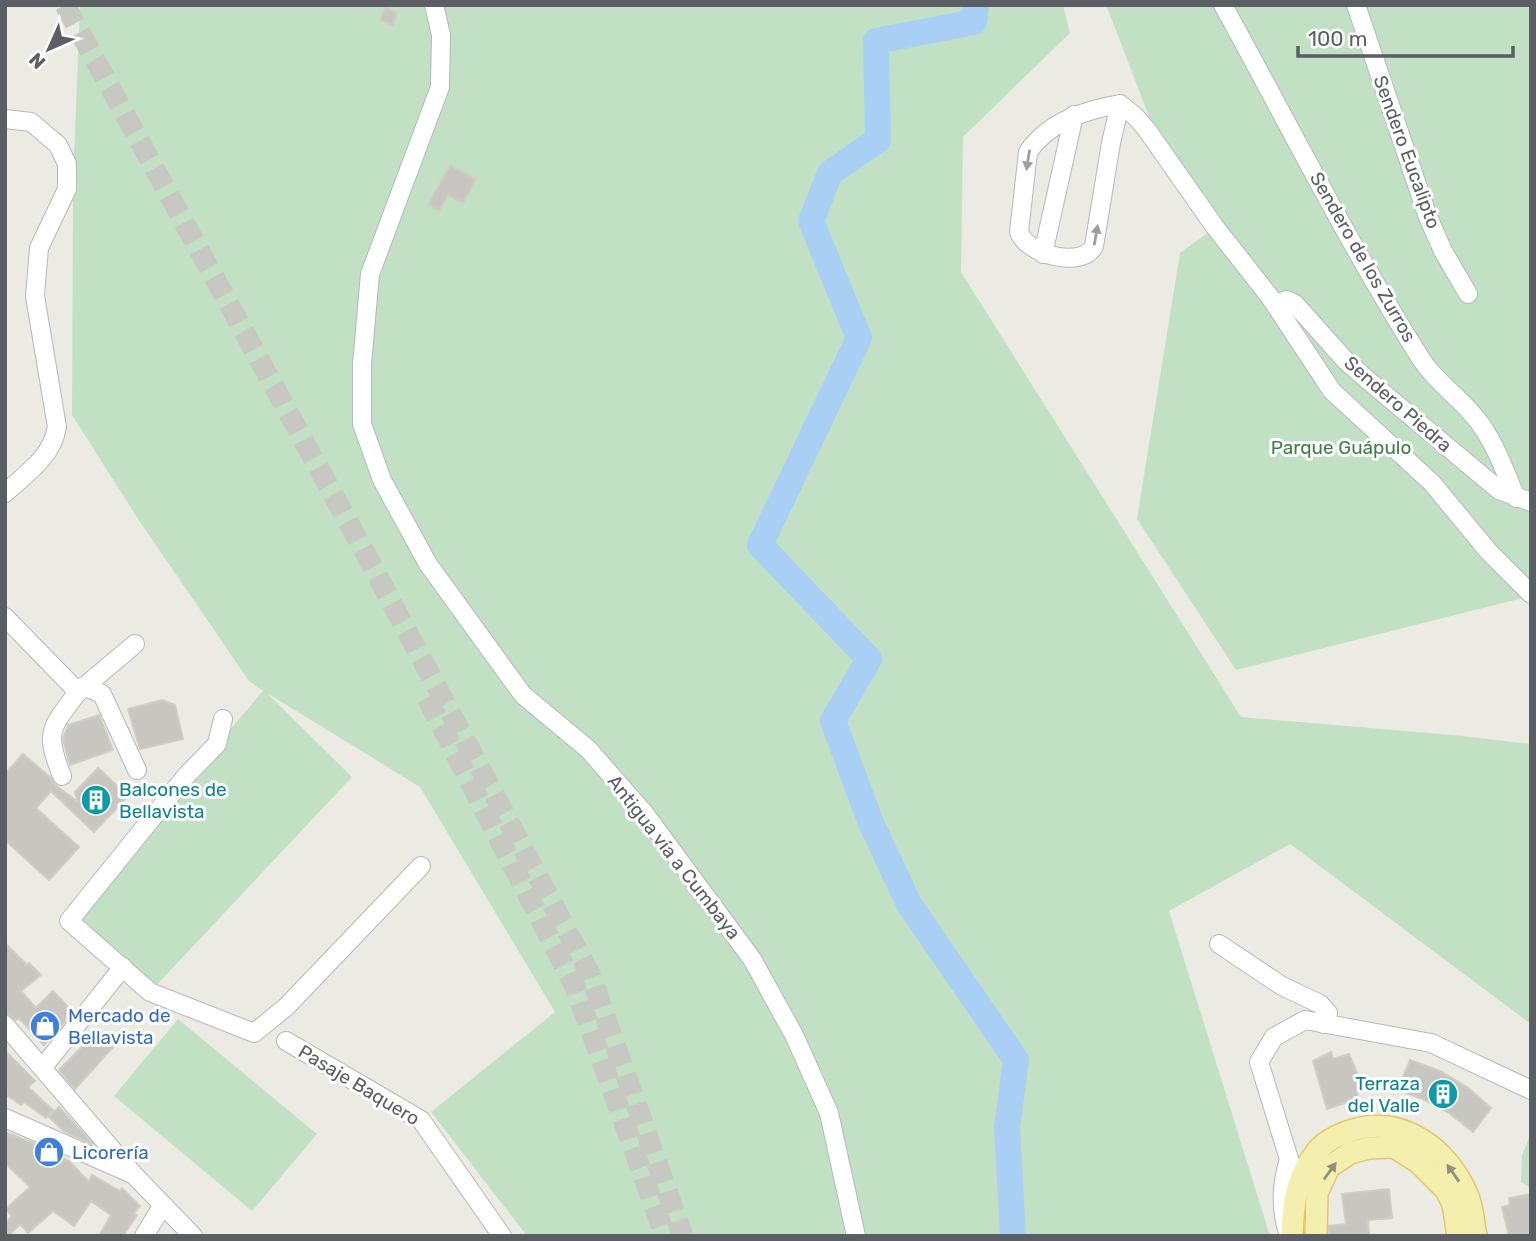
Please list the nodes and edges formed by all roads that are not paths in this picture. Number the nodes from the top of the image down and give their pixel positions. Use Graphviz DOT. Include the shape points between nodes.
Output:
graph roads {
  1 [pos="434,5"];
  2 [pos="1223,5"];
  3 [pos="1356,5"];
  4 [pos="1121,104"];
  5 [pos="1074,115"];
  6 [pos="5,119"];
  7 [pos="1043,254"];
  8 [pos="1468,294"];
  9 [pos="1275,303"];
  10 [pos="5,493"];
  11 [pos="1523,500"];
  12 [pos="1531,594"];
  13 [pos="5,617"];
  14 [pos="135,644"];
  15 [pos="81,689"];
  16 [pos="223,719"];
  17 [pos="137,770"];
  18 [pos="62,776"];
  19 [pos="421,866"];
  20 [pos="1219,944"];
  21 [pos="123,967"];
  22 [pos="1324,1024"];
  23 [pos="5,1025"];
  24 [pos="286,1041"];
  25 [pos="43,1067"];
  26 [pos="1531,1090"];
  27 [pos="5,1118"];
  28 [pos="1296,1165"];
  29 [pos="135,1175"];
  30 [pos="163,1205"];
  31 [pos="1474,1234"];
  32 [pos="144,1236"];
  33 [pos="193,1236"];
  34 [pos="502,1236"];
  35 [pos="856,1236"];
  36 [pos="1290,1236"];
  37 [pos="1316,1236"];
  1 -- 35 [label="street, Antigua vía a Cumbaya" via="441,35 440,87 370,274 362,424 382,480 428,564 523,695 588,749 645,814 752,959 794,1035 829,1113"];
  2 -- 11 [label="street, Sendero de los Zurros" via="1422,361 1476,419"];
  3 -- 8 [label="street, Sendero Eucalipto" via="1428,217"];
  4 -- 5 [label="street"];
  7 -- 4 [label="street, one-way" via="1084,258 1091,253"];
  4 -- 9 [label="street" via="1147,130"];
  5 -- 7 [label="street"];
  5 -- 7 [label="street, one-way" via="1035,141 1028,152 1019,232 1022,240"];
  6 -- 10 [label="street" via="30,122 58,145 67,164 68,189 39,248 36,296 57,427 54,442 46,457"];
  9 -- 11 [label="street, Sendero Piedra" via="1287,300 1295,304 1362,375 1499,490"];
  9 -- 12 [label="street" via="1332,391 1432,482 1489,552"];
  13 -- 15 [label="street"];
  14 -- 15 [label="street"];
  15 -- 17 [label="street" via="102,694"];
  15 -- 18 [label="street" via="52,727"];
  16 -- 21 [label="street" via="217,744 69,921"];
  19 -- 21 [label="street" via="286,1007 253,1034 150,992"];
  20 -- 22 [label="street" via="1282,986 1320,1003 1328,1013"];
  21 -- 25 [label="street"];
  22 -- 26 [label="street" via="1431,1043"];
  22 -- 28 [label="street" via="1305,1020 1274,1037 1259,1062"];
  23 -- 25 [label="street"];
  24 -- 34 [label="street, Pasaje Baquero" via="421,1120"];
  25 -- 29 [label="street"];
  27 -- 29 [label="street"];
  31 -- 28 [label="main road, one-way" via="1468,1195 1451,1168 1428,1143 1400,1128 1371,1124 1339,1134"];
  28 -- 36 [label="main road"];
  29 -- 30 [label="street"];
  30 -- 32 [label="street"];
  30 -- 33 [label="street"];
  37 -- 31 [label="main road, one-way" via="1317,1193 1329,1167 1350,1153 1394,1147 1418,1162 1446,1190"];
}
